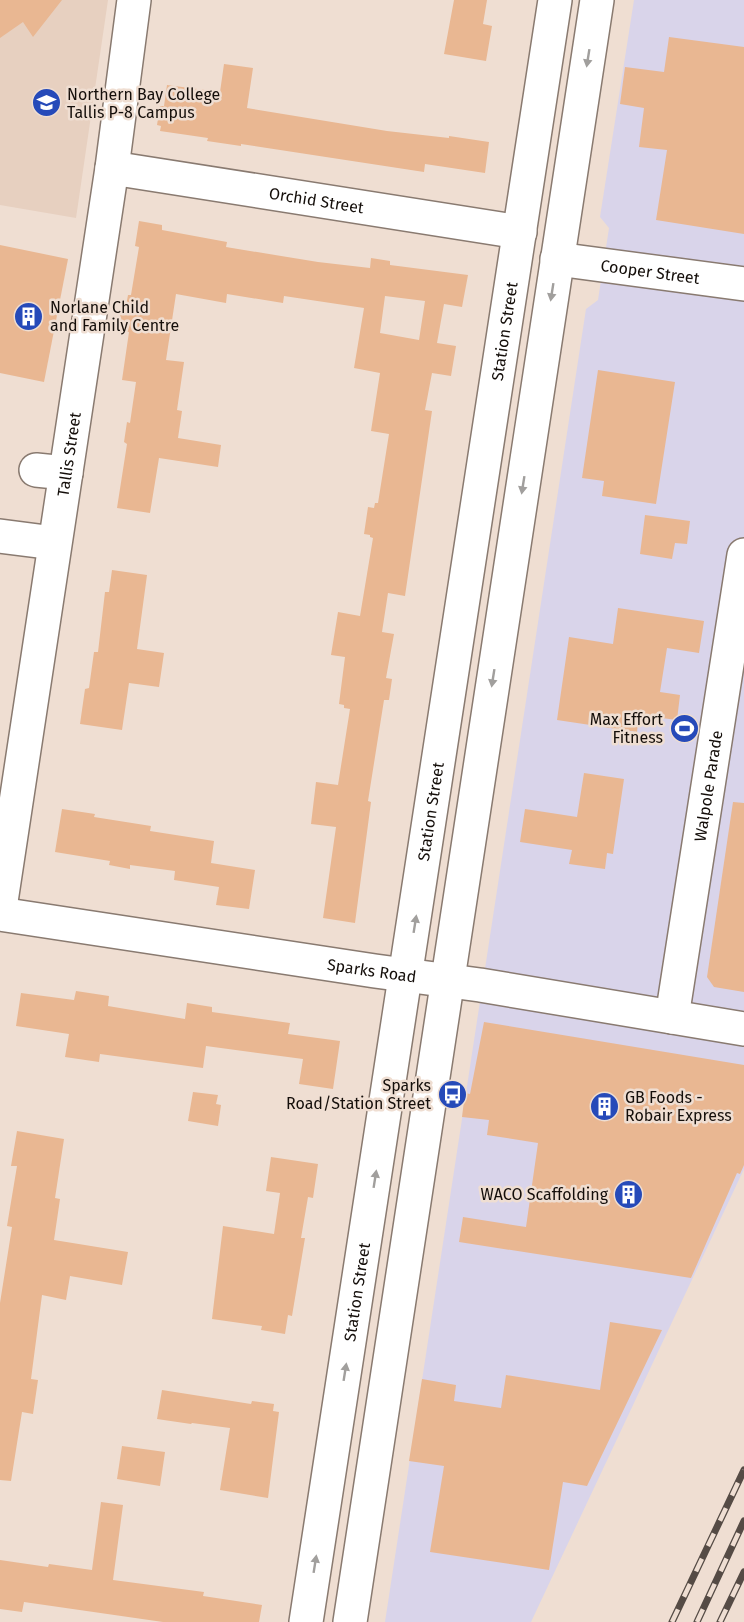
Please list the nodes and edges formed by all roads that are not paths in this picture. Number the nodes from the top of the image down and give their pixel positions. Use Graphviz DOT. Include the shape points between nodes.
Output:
graph roads {
  1 [pos="134,0"];
  2 [pos="555,0"];
  3 [pos="597,0"];
  4 [pos="112,168"];
  5 [pos="520,232"];
  6 [pos="557,259"];
  7 [pos="744,284"];
  8 [pos="0,536"];
  9 [pos="54,543"];
  10 [pos="744,555"];
  11 [pos="0,908"];
  12 [pos="0,914"];
  13 [pos="407,975"];
  14 [pos="447,980"];
  15 [pos="672,1017"];
  16 [pos="744,1029"];
  17 [pos="306,1622"];
  18 [pos="350,1622"];
  1 -- 4 [label="main road, Tallis Street"];
  2 -- 5 [label="main road, Station Street"];
  3 -- 6 [label="main road, one-way"];
  4 -- 5 [label="main road, Orchid Street"];
  4 -- 9 [label="main road, Tallis Street" via="51,472"];
  13 -- 5 [label="main road, Station Street, one-way"];
  6 -- 7 [label="main road, Cooper Street"];
  6 -- 14 [label="main road, one-way"];
  8 -- 9 [label="main road"];
  9 -- 11 [label="main road, Tallis Street"];
  10 -- 15 [label="main road, Walpole Parade"];
  12 -- 13 [label="main road, Sparks Road"];
  13 -- 14 [label="main road, Sparks Road"];
  17 -- 13 [label="main road, Station Street, one-way"];
  14 -- 15 [label="main road, Sparks Road"];
  14 -- 18 [label="main road"];
  15 -- 16 [label="main road, Sparks Road"];
}
